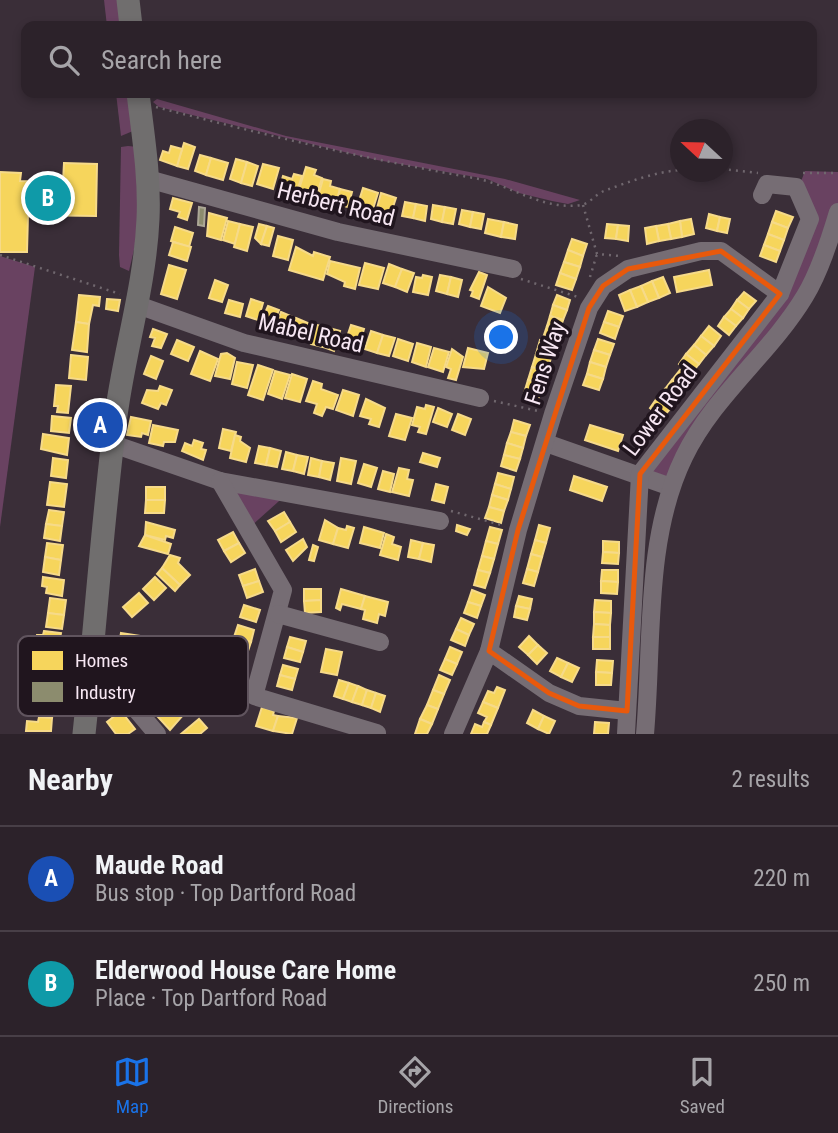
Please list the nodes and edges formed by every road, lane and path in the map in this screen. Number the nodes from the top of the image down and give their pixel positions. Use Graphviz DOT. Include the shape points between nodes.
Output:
graph roads {
  1 [pos="128,0"];
  2 [pos="130,21"];
  3 [pos="139,98"];
  4 [pos="143,98"];
  5 [pos="670,171"];
  6 [pos="733,171"];
  7 [pos="744,173"];
  8 [pos="148,180"];
  9 [pos="762,195"];
  10 [pos="583,205"];
  11 [pos="838,212"];
  12 [pos="835,231"];
  13 [pos="0,255"];
  14 [pos="644,265"];
  15 [pos="513,269"];
  16 [pos="780,295"];
  17 [pos="592,301"];
  18 [pos="135,302"];
  19 [pos="483,399"];
  20 [pos="553,414"];
  21 [pos="546,443"];
  22 [pos="113,444"];
  23 [pos="640,474"];
  24 [pos="220,481"];
  25 [pos="671,487"];
  26 [pos="440,521"];
  27 [pos="518,530"];
  28 [pos="278,614"];
  29 [pos="92,636"];
  30 [pos="380,642"];
  31 [pos="489,651"];
  32 [pos="627,711"];
  33 [pos="86,716"];
  34 [pos="142,716"];
  35 [pos="377,733"];
  36 [pos="84,734"];
  37 [pos="157,734"];
  38 [pos="453,734"];
  39 [pos="626,734"];
  40 [pos="645,734"];
  1 -- 2 [label="main road"];
  3 -- 8 [label="main road"];
  4 -- 10 [label="path" via="311,146 475,178 557,204"];
  5 -- 10 [label="path" via="600,192"];
  6 -- 7 [label="path"];
  8 -- 15 [label="street, Herbert Road" via="338,232"];
  8 -- 18 [label="main road" via="145,253"];
  9 -- 16 [label="street, Lower Road" via="767,184 796,187 810,219"];
  10 -- 14 [label="path" via="597,254 636,257"];
  11 -- 12 [label="street, Lower Road"];
  12 -- 25 [label="street, Lower Road" via="807,293 701,426"];
  13 -- 18 [label="path"];
  14 -- 16 [label="street, Fens Way" via="701,251 721,251"];
  14 -- 17 [label="street, Fens Way" via="628,269"];
  15 -- 17 [label="path" via="512,277"];
  16 -- 23 [label="street, Lower Road"];
  17 -- 20 [label="street, Fens Way"];
  18 -- 19 [label="street, Mabel Road" via="244,343"];
  18 -- 22 [label="main road"];
  19 -- 20 [label="path"];
  20 -- 21 [label="street, Fens Way"];
  21 -- 23 [label="street"];
  21 -- 27 [label="street, Fens Way"];
  22 -- 24 [label="street"];
  22 -- 29 [label="main road"];
  23 -- 25 [label="street"];
  23 -- 32 [label="street, Lower Road"];
  24 -- 26 [label="street"];
  24 -- 28 [label="street" via="283,590"];
  25 -- 40 [label="street, Lower Road" via="657,551"];
  26 -- 27 [label="path" via="447,510"];
  27 -- 31 [label="street, Fens Way"];
  28 -- 30 [label="street"];
  28 -- 35 [label="street" via="254,696"];
  31 -- 32 [label="street" via="549,693 579,706"];
  31 -- 38 [label="street, Fens Way"];
  32 -- 39 [label="street, Lower Road"];
  33 -- 36 [label="main road"];
  34 -- 37 [label="street"];
}
